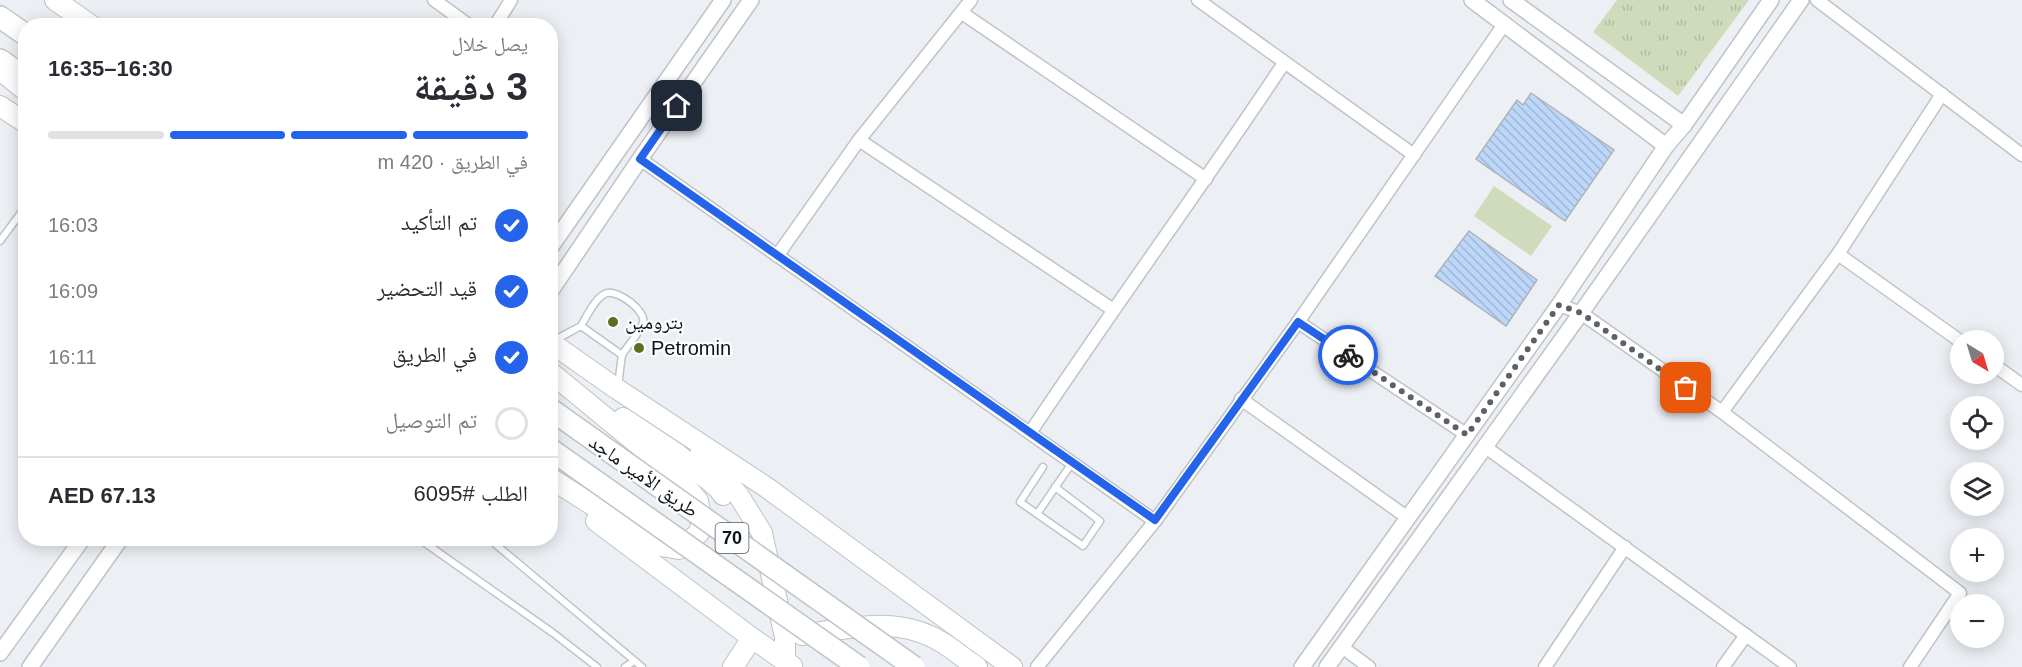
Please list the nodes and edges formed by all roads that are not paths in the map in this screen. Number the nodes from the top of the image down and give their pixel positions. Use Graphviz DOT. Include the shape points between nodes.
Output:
graph roads {
  1 [pos="55,0"];
  2 [pos="434,0"];
  3 [pos="511,0"];
  4 [pos="723,0"];
  5 [pos="751,0"];
  6 [pos="971,0"];
  7 [pos="1198,0"];
  8 [pos="1472,0"];
  9 [pos="1510,0"];
  10 [pos="1771,0"];
  11 [pos="1801,0"];
  12 [pos="1817,0"];
  13 [pos="0,8"];
  14 [pos="962,12"];
  15 [pos="0,17"];
  16 [pos="76,18"];
  17 [pos="81,18"];
  18 [pos="459,18"];
  19 [pos="500,18"];
  20 [pos="18,19"];
  21 [pos="1505,23"];
  22 [pos="18,29"];
  23 [pos="0,60"];
  24 [pos="1284,63"];
  25 [pos="0,70"];
  26 [pos="18,72"];
  27 [pos="18,85"];
  28 [pos="1942,94"];
  29 [pos="0,106"];
  30 [pos="18,118"];
  31 [pos="1684,125"];
  32 [pos="859,140"];
  33 [pos="1666,146"];
  34 [pos="1414,155"];
  35 [pos="2022,155"];
  36 [pos="640,159"];
  37 [pos="1206,179"];
  38 [pos="18,217"];
  39 [pos="558,237"];
  40 [pos="0,241"];
  41 [pos="1838,254"];
  42 [pos="777,256"];
  43 [pos="558,280"];
  44 [pos="1559,305"];
  45 [pos="1112,309"];
  46 [pos="1581,313"];
  47 [pos="1298,322"];
  48 [pos="581,326"];
  49 [pos="1950,334"];
  50 [pos="558,338"];
  51 [pos="558,348"];
  52 [pos="622,355"];
  53 [pos="2004,372"];
  54 [pos="558,375"];
  55 [pos="558,377"];
  56 [pos="2022,385"];
  57 [pos="617,389"];
  58 [pos="1241,399"];
  59 [pos="1722,412"];
  60 [pos="558,415"];
  61 [pos="1030,433"];
  62 [pos="1467,435"];
  63 [pos="1484,446"];
  64 [pos="558,455"];
  65 [pos="1072,463"];
  66 [pos="1043,467"];
  67 [pos="558,483"];
  68 [pos="1056,487"];
  69 [pos="558,493"];
  70 [pos="1037,514"];
  71 [pos="1408,518"];
  72 [pos="1155,520"];
  73 [pos="77,546"];
  74 [pos="115,546"];
  75 [pos="429,546"];
  76 [pos="497,546"];
  77 [pos="1625,547"];
  78 [pos="775,586"];
  79 [pos="1746,635"];
  80 [pos="784,637"];
  81 [pos="752,638"];
  82 [pos="1342,647"];
  83 [pos="0,654"];
  84 [pos="634,661"];
  85 [pos="786,665"];
  86 [pos="30,667"];
  87 [pos="597,667"];
  88 [pos="625,667"];
  89 [pos="642,667"];
  90 [pos="733,667"];
  91 [pos="859,667"];
  92 [pos="914,667"];
  93 [pos="977,667"];
  94 [pos="1012,667"];
  95 [pos="1037,667"];
  96 [pos="1302,667"];
  97 [pos="1327,667"];
  98 [pos="1369,667"];
  99 [pos="1545,667"];
  100 [pos="1723,667"];
  101 [pos="1790,667"];
  102 [pos="1910,667"];
  1 -- 16 [label="main road"];
  1 -- 17 [label="main road"];
  2 -- 18 [label="street"];
  3 -- 19 [label="street"];
  4 -- 39 [label="street"];
  5 -- 36 [label="street"];
  6 -- 14 [label="street"];
  7 -- 24 [label="street"];
  8 -- 21 [label="street"];
  9 -- 31 [label="street"];
  10 -- 31 [label="street"];
  11 -- 46 [label="street"];
  12 -- 28 [label="street"];
  13 -- 20 [label="main road"];
  14 -- 32 [label="street"];
  14 -- 37 [label="street"];
  15 -- 22 [label="highway"];
  21 -- 33 [label="street"];
  21 -- 34 [label="street"];
  23 -- 26 [label="highway"];
  24 -- 34 [label="street"];
  24 -- 37 [label="street"];
  25 -- 27 [label="main road"];
  28 -- 35 [label="street"];
  28 -- 41 [label="street"];
  29 -- 30 [label="main road"];
  31 -- 33 [label="street"];
  32 -- 42 [label="street"];
  32 -- 45 [label="street"];
  33 -- 44 [label="street"];
  34 -- 47 [label="street"];
  36 -- 42 [label="street"];
  36 -- 43 [label="street"];
  37 -- 45 [label="street"];
  38 -- 40 [label="lane"];
  41 -- 49 [label="street"];
  41 -- 59 [label="street"];
  42 -- 61 [label="street"];
  44 -- 46 [label="street"];
  44 -- 62 [label="street"];
  45 -- 61 [label="street"];
  46 -- 59 [label="street"];
  46 -- 63 [label="street"];
  47 -- 58 [label="street"];
  47 -- 62 [label="street"];
  48 -- 50 [label="lane"];
  48 -- 52 [label="lane"];
  48 -- 52 [label="lane" via="608,292 639,309 644,316 643,324"];
  51 -- 57 [label="main road"];
  52 -- 57 [label="lane"];
  53 -- 56 [label="street"];
  54 -- 78 [label="main road" via="676,453 718,488 740,518"];
  55 -- 67 [label="main road" via="678,477 698,501 702,521 699,532 680,549 655,545"];
  57 -- 78 [label="main road" via="713,465 739,496 762,533"];
  57 -- 94 [label="main road" via="766,487"];
  58 -- 71 [label="street"];
  58 -- 72 [label="street"];
  59 -- 102 [label="street" via="1960,593"];
  60 -- 92 [label="highway, طريق الأمير ماجد / 70, bridge"];
  61 -- 65 [label="street"];
  62 -- 71 [label="street"];
  63 -- 77 [label="street"];
  63 -- 82 [label="street"];
  64 -- 91 [label="highway, طريق الأمير ماجد / 70, bridge"];
  65 -- 68 [label="lane"];
  65 -- 72 [label="street"];
  66 -- 70 [label="lane" via="1020,502"];
  68 -- 70 [label="lane"];
  68 -- 70 [label="lane" via="1100,521 1085,545 1081,546"];
  69 -- 81 [label="main road"];
  71 -- 96 [label="street"];
  72 -- 95 [label="street"];
  73 -- 83 [label="street"];
  74 -- 86 [label="street"];
  75 -- 87 [label="lane"];
  76 -- 84 [label="lane"];
  77 -- 79 [label="street"];
  77 -- 99 [label="street"];
  78 -- 80 [label="main road"];
  79 -- 100 [label="street"];
  79 -- 101 [label="street"];
  80 -- 81 [label="main road"];
  80 -- 85 [label="main road"];
  80 -- 93 [label="main road" via="879,624 910,629 941,641"];
  81 -- 85 [label="main road"];
  81 -- 90 [label="main road"];
  82 -- 97 [label="street"];
  82 -- 98 [label="street"];
  84 -- 88 [label="lane"];
  84 -- 89 [label="lane"];
}
